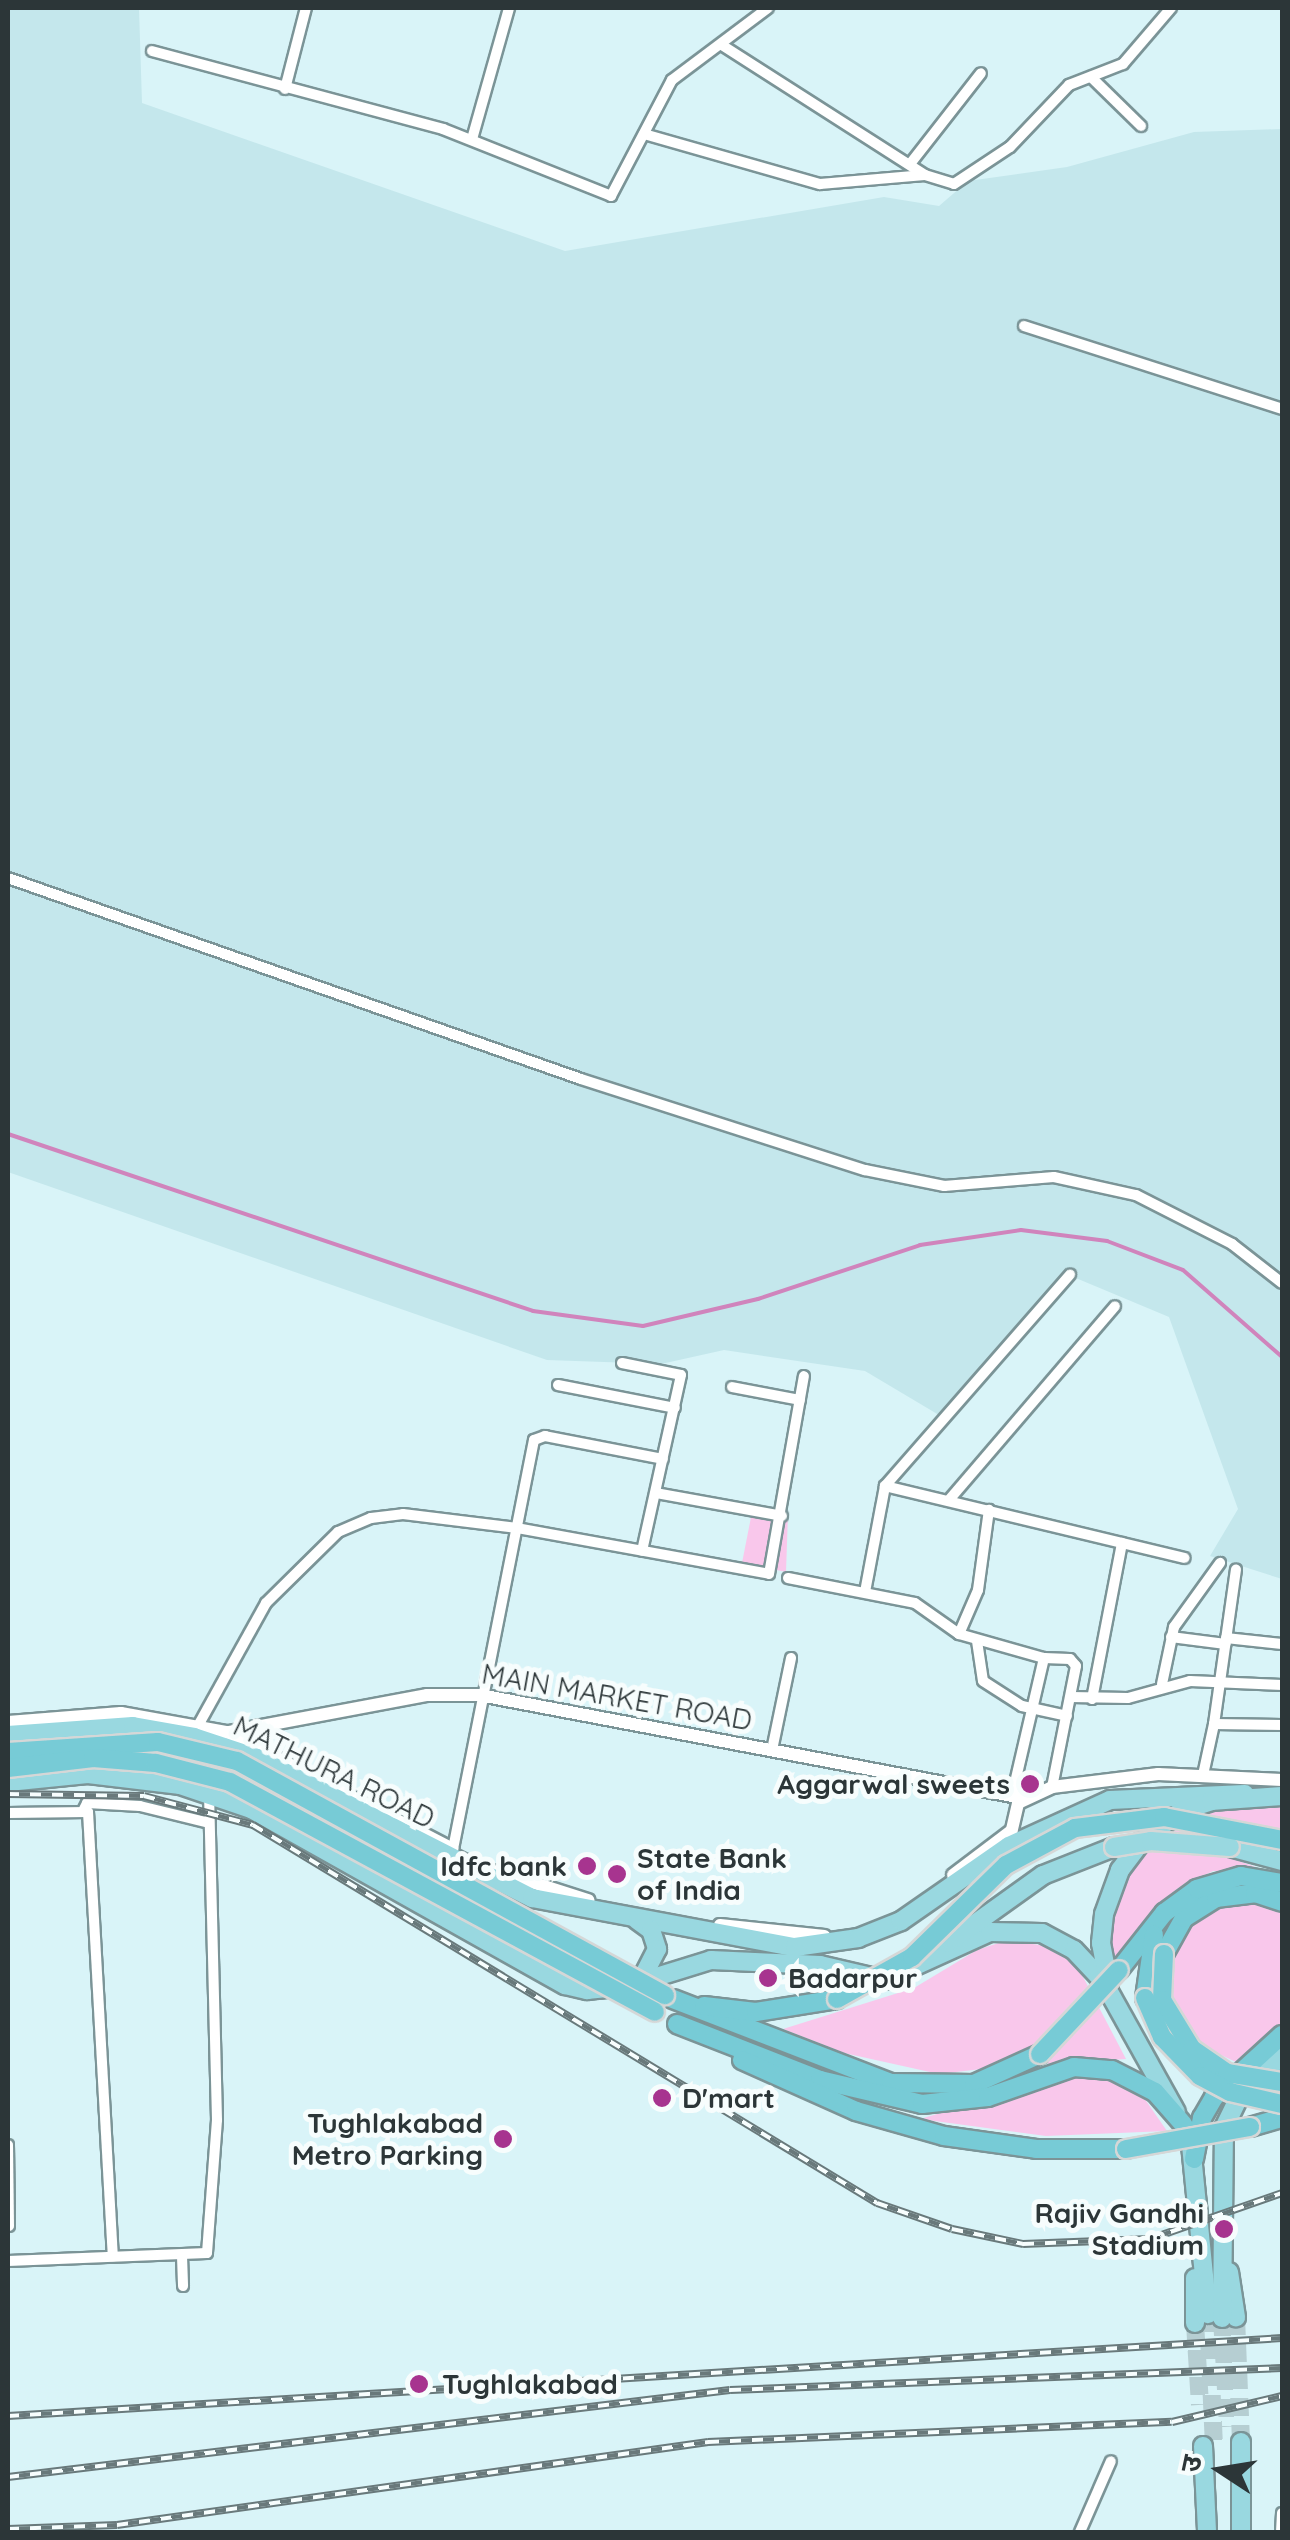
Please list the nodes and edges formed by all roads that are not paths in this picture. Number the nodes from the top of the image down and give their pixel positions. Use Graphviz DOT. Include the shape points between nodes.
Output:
graph roads {
  1 [pos="306,8"];
  2 [pos="509,8"];
  3 [pos="768,8"];
  4 [pos="1171,8"];
  5 [pos="722,45"];
  6 [pos="152,51"];
  7 [pos="981,72"];
  8 [pos="1090,77"];
  9 [pos="285,89"];
  10 [pos="1141,126"];
  11 [pos="644,134"];
  12 [pos="472,139"];
  13 [pos="910,164"];
  14 [pos="925,175"];
  15 [pos="1024,326"];
  16 [pos="1282,409"];
  17 [pos="8,878"];
  18 [pos="1070,1275"];
  19 [pos="1282,1283"];
  20 [pos="1114,1306"];
  21 [pos="622,1364"];
  22 [pos="804,1376"];
  23 [pos="558,1385"];
  24 [pos="732,1387"];
  25 [pos="800,1400"];
  26 [pos="675,1408"];
  27 [pos="663,1459"];
  28 [pos="884,1486"];
  29 [pos="656,1493"];
  30 [pos="949,1500"];
  31 [pos="988,1510"];
  32 [pos="782,1516"];
  33 [pos="517,1528"];
  34 [pos="1122,1543"];
  35 [pos="642,1551"];
  36 [pos="1184,1558"];
  37 [pos="1220,1563"];
  38 [pos="1236,1570"];
  39 [pos="788,1578"];
  40 [pos="865,1592"];
  41 [pos="959,1634"];
  42 [pos="1171,1637"];
  43 [pos="977,1641"];
  44 [pos="1226,1641"];
  45 [pos="1282,1644"];
  46 [pos="791,1658"];
  47 [pos="1044,1658"];
  48 [pos="1220,1681"];
  49 [pos="1162,1684"];
  50 [pos="1282,1685"];
  51 [pos="480,1695"];
  52 [pos="1071,1697"];
  53 [pos="1092,1699"];
  54 [pos="1035,1710"];
  55 [pos="1067,1716"];
  56 [pos="8,1722"];
  57 [pos="1214,1724"];
  58 [pos="1282,1725"];
  59 [pos="201,1732"];
  60 [pos="226,1732"];
  61 [pos="8,1735"];
  62 [pos="772,1750"];
  63 [pos="8,1752"];
  64 [pos="8,1768"];
  65 [pos="1203,1775"];
  66 [pos="1282,1780"];
  67 [pos="8,1782"];
  68 [pos="1052,1786"];
  69 [pos="209,1794"];
  70 [pos="1245,1794"];
  71 [pos="1282,1796"];
  72 [pos="1018,1797"];
  73 [pos="84,1808"];
  74 [pos="8,1813"];
  75 [pos="208,1823"];
  76 [pos="1010,1838"];
  77 [pos="1282,1840"];
  78 [pos="454,1849"];
  79 [pos="1282,1862"];
  80 [pos="1282,1883"];
  81 [pos="532,1898"];
  82 [pos="1282,1902"];
  83 [pos="1174,1906"];
  84 [pos="632,1918"];
  85 [pos="506,1952"];
  86 [pos="922,1966"];
  87 [pos="634,1984"];
  88 [pos="673,1999"];
  89 [pos="1115,1999"];
  90 [pos="677,2024"];
  91 [pos="1282,2036"];
  92 [pos="1282,2056"];
  93 [pos="1282,2072"];
  94 [pos="1282,2082"];
  95 [pos="1282,2104"];
  96 [pos="1282,2118"];
  97 [pos="1182,2124"];
  98 [pos="8,2145"];
  99 [pos="8,2155"];
  100 [pos="1194,2160"];
  101 [pos="1219,2197"];
  102 [pos="1199,2206"];
  103 [pos="10,2226"];
  104 [pos="1211,2237"];
  105 [pos="114,2256"];
  106 [pos="182,2256"];
  107 [pos="8,2261"];
  108 [pos="183,2286"];
  109 [pos="1222,2444"];
  110 [pos="1111,2461"];
  111 [pos="1282,2513"];
  112 [pos="1080,2532"];
  113 [pos="1207,2532"];
  114 [pos="1218,2532"];
  115 [pos="1238,2532"];
  116 [pos="1281,2532"];
  1 -- 9 [label="street"];
  2 -- 12 [label="street"];
  3 -- 5 [label="street"];
  4 -- 8 [label="street" via="1123,64"];
  5 -- 11 [label="street" via="672,80"];
  5 -- 13 [label="street"];
  6 -- 9 [label="street"];
  7 -- 13 [label="street"];
  8 -- 10 [label="street"];
  8 -- 14 [label="street" via="1069,85 1010,147 960,181 949,186"];
  9 -- 12 [label="street"];
  11 -- 12 [label="street" via="611,196"];
  11 -- 14 [label="street" via="820,184"];
  13 -- 14 [label="street"];
  15 -- 16 [label="street"];
  17 -- 19 [label="street" via="581,1079 865,1170 944,1186 1054,1176 1136,1195 1232,1244"];
  18 -- 28 [label="street"];
  20 -- 30 [label="street"];
  21 -- 26 [label="street" via="680,1374"];
  22 -- 25 [label="street"];
  23 -- 26 [label="street"];
  24 -- 25 [label="street"];
  25 -- 32 [label="street"];
  26 -- 27 [label="street"];
  27 -- 29 [label="street"];
  27 -- 33 [label="street" via="539,1437"];
  28 -- 30 [label="street"];
  28 -- 40 [label="street"];
  29 -- 32 [label="street"];
  29 -- 35 [label="street"];
  30 -- 31 [label="street"];
  31 -- 34 [label="street"];
  31 -- 41 [label="street" via="978,1590"];
  32 -- 35 [label="street" via="769,1574"];
  33 -- 35 [label="street"];
  33 -- 51 [label="street"];
  33 -- 59 [label="street" via="387,1514 338,1532 256,1615"];
  34 -- 36 [label="street"];
  34 -- 53 [label="street"];
  37 -- 42 [label="street"];
  38 -- 44 [label="street"];
  39 -- 40 [label="street"];
  40 -- 41 [label="street" via="915,1603"];
  41 -- 43 [label="street"];
  42 -- 44 [label="street"];
  42 -- 49 [label="street"];
  43 -- 47 [label="street"];
  43 -- 54 [label="street" via="981,1679"];
  44 -- 45 [label="street"];
  44 -- 48 [label="street"];
  46 -- 62 [label="street"];
  47 -- 52 [label="street" via="1075,1662"];
  47 -- 54 [label="street"];
  48 -- 49 [label="street"];
  48 -- 50 [label="street"];
  48 -- 57 [label="street"];
  49 -- 53 [label="street" via="1128,1698"];
  51 -- 60 [label="street, MAIN MARKET ROAD" via="427,1695"];
  51 -- 62 [label="street, MAIN MARKET ROAD"];
  51 -- 78 [label="street"];
  52 -- 53 [label="street"];
  52 -- 55 [label="street"];
  54 -- 55 [label="street"];
  54 -- 72 [label="street"];
  55 -- 68 [label="street"];
  56 -- 59 [label="street" via="121,1714"];
  57 -- 58 [label="street"];
  57 -- 65 [label="street"];
  59 -- 60 [label="street, MAIN MARKET ROAD"];
  59 -- 61 [label="main road, MATHURA ROAD" via="132,1726"];
  59 -- 81 [label="main road, MATHURA ROAD"];
  60 -- 78 [label="street"];
  62 -- 72 [label="street, MAIN MARKET ROAD"];
  63 -- 88 [label="highway, MATHURA ROAD, bridge" via="158,1742 236,1761"];
  64 -- 90 [label="highway, MATHURA ROAD, bridge" via="93,1758 156,1763 230,1782"];
  65 -- 66 [label="street"];
  65 -- 68 [label="street"];
  67 -- 69 [label="main road" via="88,1774"];
  68 -- 72 [label="street"];
  69 -- 75 [label="street"];
  69 -- 85 [label="main road" via="250,1809"];
  70 -- 71 [label="main road, MATHURA ROAD"];
  70 -- 76 [label="main road, MATHURA ROAD" via="1110,1800"];
  70 -- 89 [label="main road" via="1164,1821 1120,1870 1101,1943"];
  72 -- 76 [label="street"];
  73 -- 74 [label="street"];
  73 -- 75 [label="street" via="87,1802 140,1806"];
  73 -- 105 [label="street"];
  75 -- 106 [label="street" via="216,2139 208,2248 200,2258"];
  76 -- 78 [label="street" via="891,1916 826,1936 708,1924 570,1896 508,1877"];
  76 -- 84 [label="main road, MATHURA ROAD" via="901,1922 838,1942 773,1946"];
  77 -- 88 [label="highway, MATHURA ROAD, bridge" via="1164,1817 1092,1824 1040,1842 912,1957 850,1994 756,2012"];
  79 -- 86 [label="main road, bridge" via="1230,1846 1150,1841 1114,1847 1024,1886"];
  80 -- 83 [label="highway" via="1224,1878"];
  81 -- 84 [label="main road, MATHURA ROAD"];
  81 -- 85 [label="main road"];
  82 -- 94 [label="highway, bridge" via="1242,1892 1194,1910 1170,1938 1160,1984 1174,2026 1202,2058 1240,2078"];
  83 -- 88 [label="highway, bridge" via="1064,2033 1023,2065 974,2084 914,2086 873,2078"];
  83 -- 95 [label="highway, bridge" via="1144,1967 1145,1998 1162,2038 1212,2084"];
  84 -- 87 [label="main road" via="651,1930 657,1949 650,1971"];
  85 -- 87 [label="main road" via="574,1988"];
  86 -- 87 [label="main road" via="874,1980 820,1965 711,1960"];
  86 -- 89 [label="main road" via="990,1932 1029,1930 1074,1950"];
  89 -- 97 [label="main road"];
  90 -- 96 [label="highway, MATHURA ROAD, bridge" via="814,2095 970,2141 1126,2149"];
  90 -- 97 [label="highway" via="820,2080 922,2104 988,2097 1074,2067 1136,2080"];
  91 -- 100 [label="highway" via="1214,2097 1202,2118"];
  92 -- 101 [label="main road" via="1242,2091 1228,2116"];
  93 -- 101 [label="main road" via="1238,2116"];
  97 -- 100 [label="main road"];
  98 -- 99 [label="street"];
  99 -- 103 [label="street"];
  100 -- 102 [label="main road"];
  101 -- 102 [label="main road"];
  101 -- 104 [label="main road"];
  102 -- 104 [label="main road"];
  104 -- 104 [label="main road" via="1194,2250 1215,2318"];
  105 -- 106 [label="street"];
  105 -- 107 [label="street"];
  106 -- 108 [label="street"];
  109 -- 113 [label="main road"];
  109 -- 114 [label="main road"];
  109 -- 115 [label="main road"];
  110 -- 112 [label="street"];
  111 -- 116 [label="street"];
}
